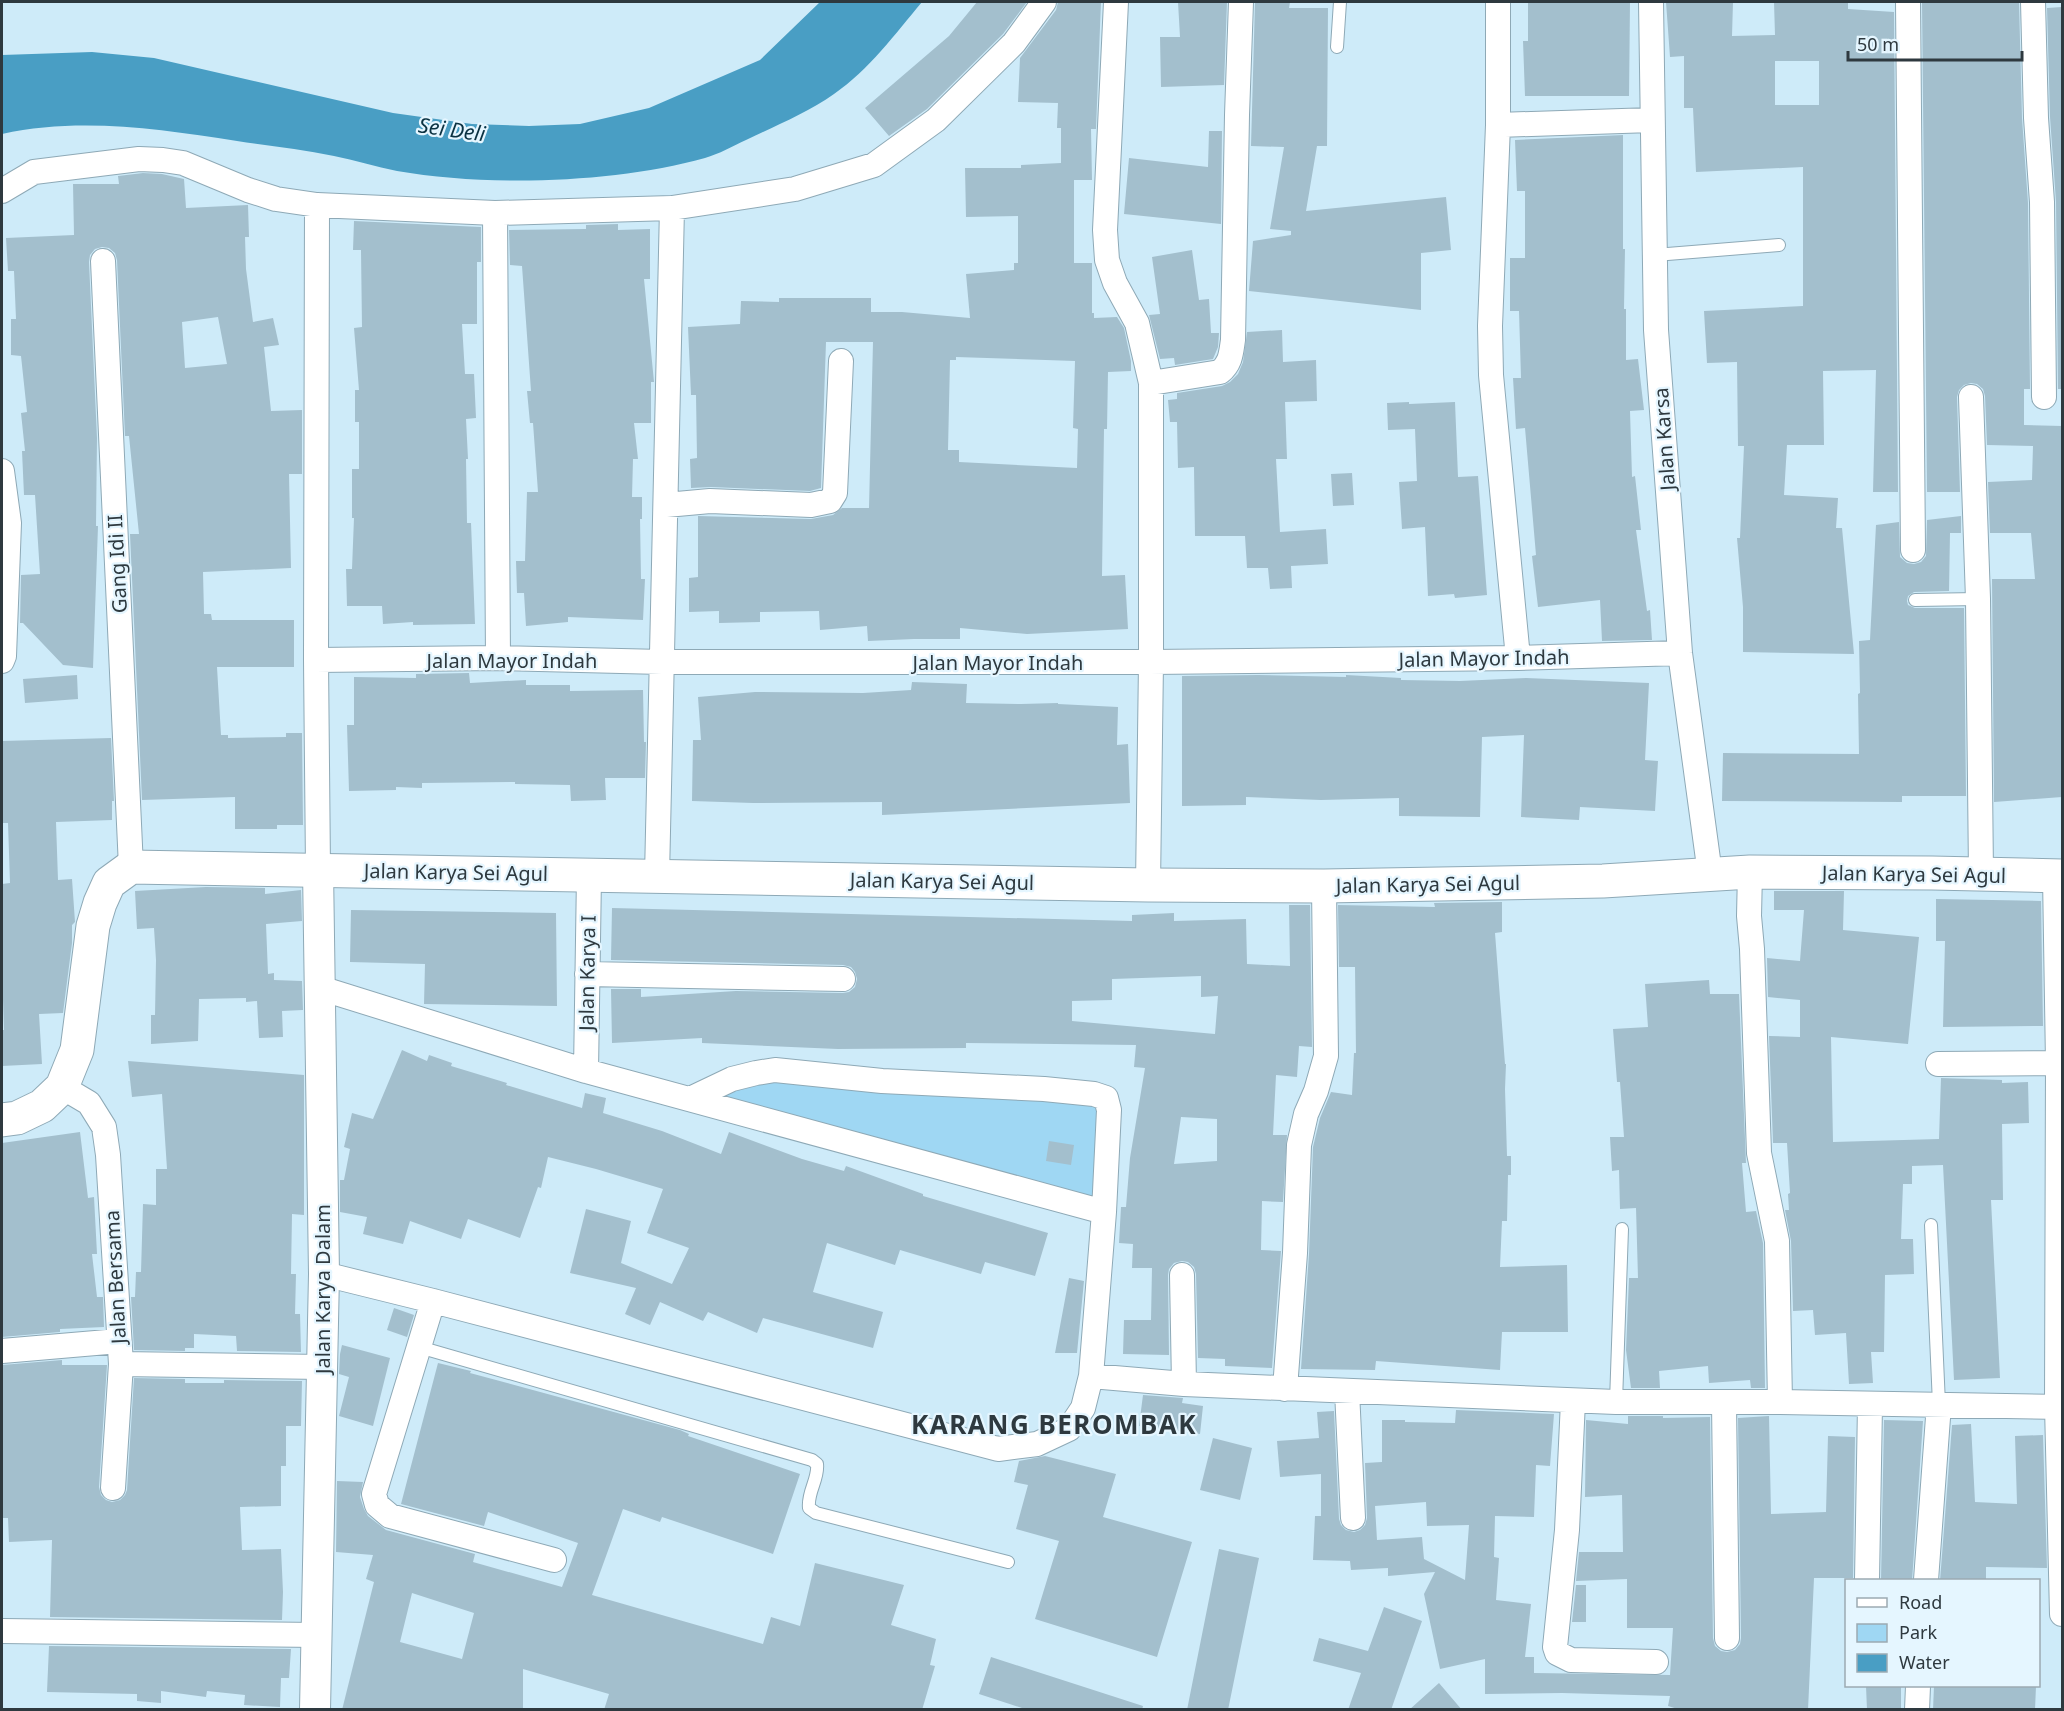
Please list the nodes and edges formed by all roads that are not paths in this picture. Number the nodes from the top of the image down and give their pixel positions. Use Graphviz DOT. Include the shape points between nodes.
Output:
graph roads {
  1 [pos="1044,2"];
  2 [pos="1116,2"];
  3 [pos="1241,2"];
  4 [pos="1340,2"];
  5 [pos="1498,2"];
  6 [pos="1651,2"];
  7 [pos="1908,2"];
  8 [pos="2033,2"];
  9 [pos="1337,47"];
  10 [pos="1652,120"];
  11 [pos="1498,125"];
  12 [pos="2,191"];
  13 [pos="317,205"];
  14 [pos="672,208"];
  15 [pos="495,213"];
  16 [pos="1779,245"];
  17 [pos="1655,255"];
  18 [pos="103,261"];
  19 [pos="841,361"];
  20 [pos="1150,383"];
  21 [pos="1971,397"];
  22 [pos="2044,398"];
  23 [pos="2,471"];
  24 [pos="666,505"];
  25 [pos="1913,550"];
  26 [pos="1978,599"];
  27 [pos="1915,600"];
  28 [pos="1680,653"];
  29 [pos="498,658"];
  30 [pos="1518,658"];
  31 [pos="316,660"];
  32 [pos="2,661"];
  33 [pos="662,662"];
  34 [pos="1151,662"];
  35 [pos="131,867"];
  36 [pos="318,869"];
  37 [pos="1750,873"];
  38 [pos="1710,874"];
  39 [pos="1981,874"];
  40 [pos="589,875"];
  41 [pos="657,876"];
  42 [pos="2059,876"];
  43 [pos="1148,885"];
  44 [pos="1324,886"];
  45 [pos="587,974"];
  46 [pos="843,979"];
  47 [pos="320,988"];
  48 [pos="2058,1063"];
  49 [pos="1938,1064"];
  50 [pos="586,1071"];
  51 [pos="62,1087"];
  52 [pos="690,1099"];
  53 [pos="2,1120"];
  54 [pos="1104,1212"];
  55 [pos="1931,1225"];
  56 [pos="1622,1229"];
  57 [pos="324,1274"];
  58 [pos="1182,1275"];
  59 [pos="434,1301"];
  60 [pos="419,1347"];
  61 [pos="2,1351"];
  62 [pos="120,1353"];
  63 [pos="322,1367"];
  64 [pos="1091,1376"];
  65 [pos="1184,1384"];
  66 [pos="1285,1389"];
  67 [pos="1347,1391"];
  68 [pos="1573,1401"];
  69 [pos="1616,1402"];
  70 [pos="1780,1402"];
  71 [pos="1724,1403"];
  72 [pos="1939,1404"];
  73 [pos="1870,1405"];
  74 [pos="2060,1407"];
  75 [pos="113,1488"];
  76 [pos="1353,1518"];
  77 [pos="554,1560"];
  78 [pos="1008,1562"];
  79 [pos="1868,1579"];
  80 [pos="1926,1579"];
  81 [pos="2062,1614"];
  82 [pos="2,1631"];
  83 [pos="317,1635"];
  84 [pos="1726,1638"];
  85 [pos="1656,1662"];
  86 [pos="1918,1687"];
  87 [pos="315,1707"];
  88 [pos="1917,1710"];
  1 -- 14 [label="street" via="1014,43 936,120 874,165 795,189"];
  2 -- 20 [label="street" via="1105,230 1107,260 1114,283 1137,323"];
  3 -- 20 [label="street" via="1230,360 1220,372"];
  4 -- 9 [label="lane"];
  5 -- 11 [label="street"];
  6 -- 10 [label="street, Jalan Karsa"];
  7 -- 25 [label="street"];
  8 -- 22 [label="street" via="2042,202"];
  10 -- 11 [label="street"];
  10 -- 17 [label="street, Jalan Karsa"];
  11 -- 30 [label="street" via="1491,375"];
  12 -- 13 [label="street" via="34,172 139,159 163,160 183,163 276,199"];
  13 -- 15 [label="street"];
  13 -- 31 [label="street"];
  14 -- 15 [label="street"];
  14 -- 24 [label="street"];
  15 -- 29 [label="street"];
  16 -- 17 [label="lane"];
  17 -- 28 [label="street, Jalan Karsa" via="1656,330"];
  18 -- 35 [label="street, Gang Idi II"];
  19 -- 24 [label="street" via="835,493 830,501 811,505 710,501"];
  20 -- 34 [label="street"];
  21 -- 26 [label="street"];
  23 -- 32 [label="street" via="9,524"];
  24 -- 33 [label="street"];
  26 -- 27 [label="lane"];
  26 -- 39 [label="street"];
  28 -- 30 [label="street, Jalan Mayor Indah"];
  28 -- 38 [label="street, Jalan Karsa"];
  29 -- 31 [label="street, Jalan Mayor Indah"];
  29 -- 33 [label="street, Jalan Mayor Indah"];
  30 -- 34 [label="street, Jalan Mayor Indah"];
  31 -- 36 [label="street"];
  33 -- 34 [label="street, Jalan Mayor Indah"];
  33 -- 41 [label="street"];
  34 -- 43 [label="street"];
  35 -- 36 [label="main road, Jalan Karya Sei Agul"];
  35 -- 51 [label="main road" via="109,883 100,903 93,926 77,1050"];
  36 -- 40 [label="main road, Jalan Karya Sei Agul"];
  36 -- 47 [label="street, Jalan Karya Dalam"];
  37 -- 38 [label="main road, Jalan Karya Sei Agul"];
  37 -- 39 [label="main road, Jalan Karya Sei Agul"];
  37 -- 70 [label="street" via="1759,1153 1777,1240"];
  38 -- 44 [label="main road, Jalan Karya Sei Agul" via="1603,881"];
  39 -- 42 [label="main road, Jalan Karya Sei Agul"];
  40 -- 41 [label="main road, Jalan Karya Sei Agul"];
  40 -- 45 [label="street, Jalan Karya I"];
  41 -- 43 [label="main road, Jalan Karya Sei Agul"];
  42 -- 48 [label="street"];
  43 -- 44 [label="main road, Jalan Karya Sei Agul"];
  44 -- 66 [label="street" via="1326,1056 1299,1145 1296,1253"];
  45 -- 46 [label="street"];
  45 -- 50 [label="street, Jalan Karya I"];
  47 -- 50 [label="street"];
  47 -- 57 [label="street, Jalan Karya Dalam"];
  48 -- 49 [label="street"];
  48 -- 74 [label="street"];
  50 -- 52 [label="street"];
  51 -- 53 [label="main road" via="42,1106 17,1118"];
  51 -- 62 [label="street, Jalan Bersama" via="89,1103 104,1127"];
  52 -- 54 [label="street"];
  52 -- 54 [label="street" via="732,1079 775,1070 1094,1094 1106,1098 1110,1110"];
  54 -- 64 [label="street"];
  55 -- 72 [label="lane"];
  56 -- 69 [label="lane"];
  57 -- 59 [label="street"];
  57 -- 63 [label="street, Jalan Karya Dalam"];
  58 -- 65 [label="street"];
  59 -- 60 [label="street"];
  59 -- 64 [label="street" via="998,1449 1038,1443 1069,1429 1083,1408"];
  60 -- 77 [label="street" via="374,1494 377,1505 390,1516"];
  60 -- 78 [label="lane" via="812,1460 818,1470 808,1500 809,1508 816,1513"];
  61 -- 62 [label="street"];
  62 -- 63 [label="street"];
  62 -- 75 [label="street, Jalan Bersama"];
  63 -- 83 [label="street, Jalan Karya Dalam"];
  64 -- 65 [label="street"];
  65 -- 66 [label="street"];
  66 -- 67 [label="street"];
  67 -- 68 [label="street"];
  67 -- 76 [label="street"];
  68 -- 69 [label="street"];
  68 -- 85 [label="street" via="1567,1530 1555,1647 1557,1653 1571,1660"];
  69 -- 71 [label="street"];
  70 -- 71 [label="street"];
  70 -- 73 [label="street"];
  71 -- 84 [label="street"];
  72 -- 73 [label="street"];
  72 -- 74 [label="street"];
  72 -- 80 [label="street"];
  73 -- 79 [label="street"];
  74 -- 81 [label="street"];
  82 -- 83 [label="street"];
  83 -- 87 [label="street, Jalan Karya Dalam"];
  86 -- 88 [label="street"];
}
